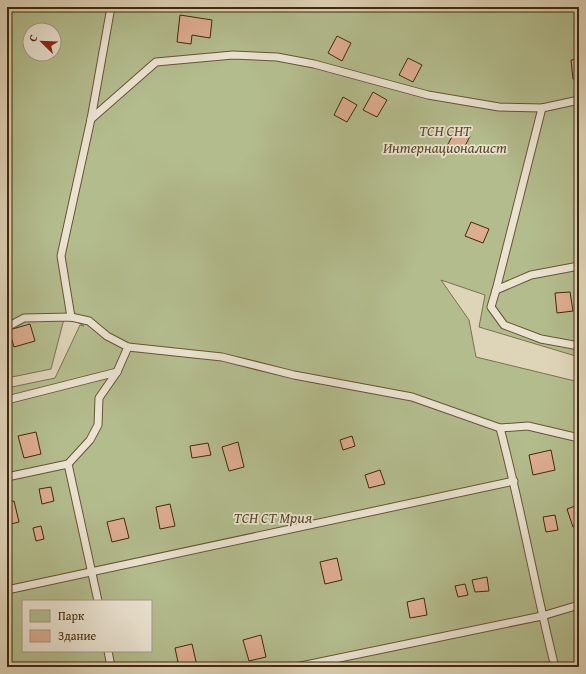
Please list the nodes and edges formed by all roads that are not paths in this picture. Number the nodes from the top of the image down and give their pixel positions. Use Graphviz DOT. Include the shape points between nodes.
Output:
graph roads {
  1 [pos="111,7"];
  2 [pos="579,100"];
  3 [pos="542,108"];
  4 [pos="91,119"];
  5 [pos="579,266"];
  6 [pos="496,290"];
  7 [pos="72,317"];
  8 [pos="7,326"];
  9 [pos="579,346"];
  10 [pos="128,347"];
  11 [pos="117,372"];
  12 [pos="7,400"];
  13 [pos="500,428"];
  14 [pos="579,438"];
  15 [pos="68,464"];
  16 [pos="7,477"];
  17 [pos="514,481"];
  18 [pos="92,572"];
  19 [pos="7,590"];
  20 [pos="98,600"];
  21 [pos="579,605"];
  22 [pos="542,616"];
  23 [pos="108,652"];
  24 [pos="111,667"];
  25 [pos="296,667"];
  26 [pos="555,667"];
  1 -- 4 [label="lane"];
  2 -- 3 [label="lane"];
  3 -- 4 [label="lane" via="499,107 428,95 314,64 277,57 233,55 156,62"];
  3 -- 6 [label="lane"];
  4 -- 7 [label="lane" via="61,256"];
  5 -- 6 [label="lane" via="531,275"];
  6 -- 9 [label="lane" via="491,307 504,325 541,338"];
  7 -- 8 [label="lane" via="24,318"];
  7 -- 10 [label="lane" via="89,321 107,336"];
  10 -- 11 [label="lane"];
  10 -- 13 [label="lane" via="222,357 294,375 412,397"];
  11 -- 12 [label="lane"];
  11 -- 15 [label="lane" via="99,398 98,425 90,440"];
  13 -- 14 [label="lane" via="528,426"];
  13 -- 17 [label="lane"];
  15 -- 16 [label="lane"];
  15 -- 18 [label="lane"];
  17 -- 18 [label="lane"];
  17 -- 22 [label="lane"];
  18 -- 19 [label="lane"];
  18 -- 20 [label="lane"];
  21 -- 22 [label="lane"];
  22 -- 25 [label="lane"];
  22 -- 26 [label="lane"];
  23 -- 24 [label="lane"];
}
